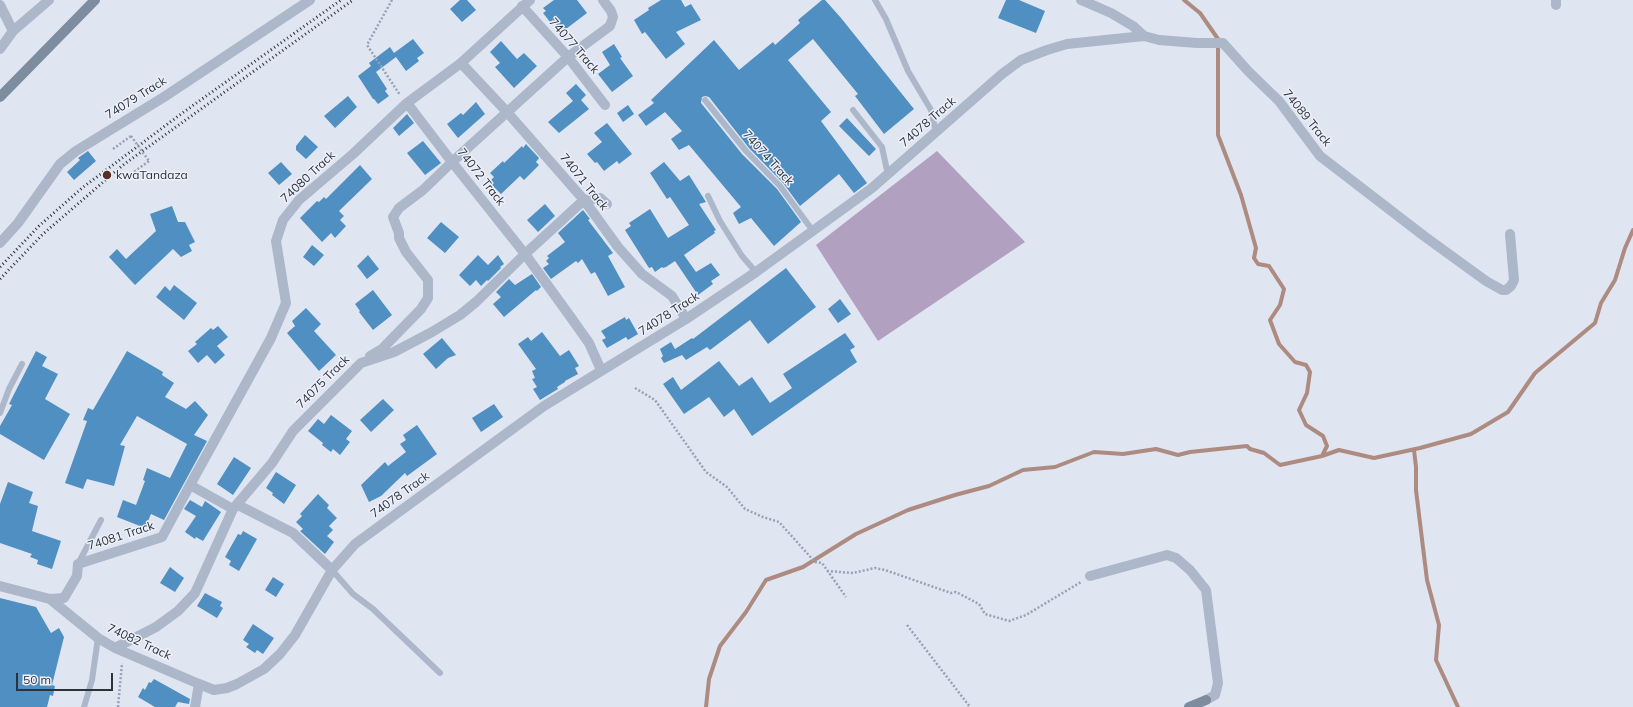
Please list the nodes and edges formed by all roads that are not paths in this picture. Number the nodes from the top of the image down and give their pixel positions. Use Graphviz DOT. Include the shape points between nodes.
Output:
graph roads {
  1 [pos="49,0"];
  2 [pos="95,0"];
  3 [pos="310,0"];
  4 [pos="603,0"];
  5 [pos="875,0"];
  6 [pos="1081,0"];
  7 [pos="526,3"];
  8 [pos="0,4"];
  9 [pos="13,31"];
  10 [pos="1144,36"];
  11 [pos="0,49"];
  12 [pos="568,57"];
  13 [pos="460,63"];
  14 [pos="0,97"];
  15 [pos="705,100"];
  16 [pos="407,103"];
  17 [pos="605,105"];
  18 [pos="853,110"];
  19 [pos="507,112"];
  20 [pos="936,133"];
  21 [pos="452,162"];
  22 [pos="887,176"];
  23 [pos="708,196"];
  24 [pos="584,200"];
  25 [pos="607,204"];
  26 [pos="814,231"];
  27 [pos="1510,234"];
  28 [pos="0,243"];
  29 [pos="524,254"];
  30 [pos="756,272"];
  31 [pos="686,319"];
  32 [pos="360,363"];
  33 [pos="22,364"];
  34 [pos="601,370"];
  35 [pos="0,413"];
  36 [pos="190,486"];
  37 [pos="236,507"];
  38 [pos="101,520"];
  39 [pos="78,564"];
  40 [pos="332,570"];
  41 [pos="1090,576"];
  42 [pos="0,586"];
  43 [pos="50,599"];
  44 [pos="98,638"];
  45 [pos="119,649"];
  46 [pos="440,673"];
  47 [pos="250,677"];
  48 [pos="199,684"];
  49 [pos="84,707"];
  50 [pos="195,707"];
  51 [pos="1189,707"];
  1 -- 9 [label="street"];
  2 -- 14 [label="street"];
  3 -- 28 [label="street, 74079 Track" via="164,97 76,151 60,164 18,223"];
  4 -- 12 [label="street" via="613,17 610,26"];
  5 -- 20 [label="lane" via="908,71 931,110"];
  6 -- 10 [label="street" via="1111,13"];
  7 -- 12 [label="street, 74077 Track"];
  7 -- 13 [label="street, 74080 Track"];
  8 -- 9 [label="street"];
  9 -- 11 [label="street"];
  10 -- 20 [label="street, 74078 Track" via="1068,44 1021,60"];
  10 -- 27 [label="street, 74089 Track" via="1184,42 1223,43 1279,101 1320,156 1424,236 1502,290 1511,286 1514,280"];
  12 -- 17 [label="street, 74077 Track"];
  12 -- 19 [label="street"];
  13 -- 16 [label="street, 74080 Track"];
  13 -- 19 [label="street, 74071 Track"];
  15 -- 26 [label="lane, 74074 Track" via="746,151 780,186"];
  16 -- 21 [label="street, 74072 Track"];
  16 -- 36 [label="street, 74080 Track" via="299,200 282,220 276,241 286,303 271,338"];
  18 -- 22 [label="lane" via="882,147"];
  19 -- 21 [label="street"];
  19 -- 24 [label="street, 74071 Track"];
  20 -- 22 [label="street, 74078 Track"];
  21 -- 29 [label="street, 74072 Track"];
  21 -- 32 [label="street" via="424,190 399,208 393,217 400,243 428,280 428,298 421,309 382,349"];
  22 -- 26 [label="street, 74078 Track"];
  23 -- 30 [label="lane" via="742,256"];
  24 -- 25 [label="street" via="600,198"];
  24 -- 29 [label="street, 74075 Track"];
  24 -- 31 [label="street, 74071 Track" via="618,247 642,274 672,296"];
  26 -- 30 [label="street, 74078 Track"];
  29 -- 32 [label="street, 74075 Track" via="460,316 394,352"];
  29 -- 34 [label="street, 74072 Track" via="589,344"];
  30 -- 31 [label="street, 74078 Track"];
  31 -- 34 [label="street, 74078 Track"];
  32 -- 37 [label="street, 74075 Track" via="292,431 272,462"];
  33 -- 35 [label="lane"];
  34 -- 40 [label="street, 74078 Track" via="544,406 355,544"];
  36 -- 37 [label="street"];
  36 -- 39 [label="street, 74081 Track" via="162,537"];
  37 -- 40 [label="street" via="293,533"];
  37 -- 45 [label="street, 74075 Track" via="195,592 178,611"];
  38 -- 39 [label="lane"];
  39 -- 43 [label="street" via="77,576 64,598"];
  40 -- 46 [label="lane" via="353,594 373,609"];
  40 -- 47 [label="street, 74078 Track" via="295,635 280,654"];
  41 -- 51 [label="street" via="1167,555 1176,558 1190,570 1206,590 1218,683 1214,695"];
  42 -- 43 [label="street, 74082 Track"];
  43 -- 44 [label="street, 74082 Track"];
  44 -- 45 [label="street, 74082 Track"];
  44 -- 49 [label="lane" via="92,680"];
  45 -- 48 [label="street, 74082 Track"];
  47 -- 48 [label="street, 74082 Track" via="227,688 214,690"];
  48 -- 50 [label="street"];
}
